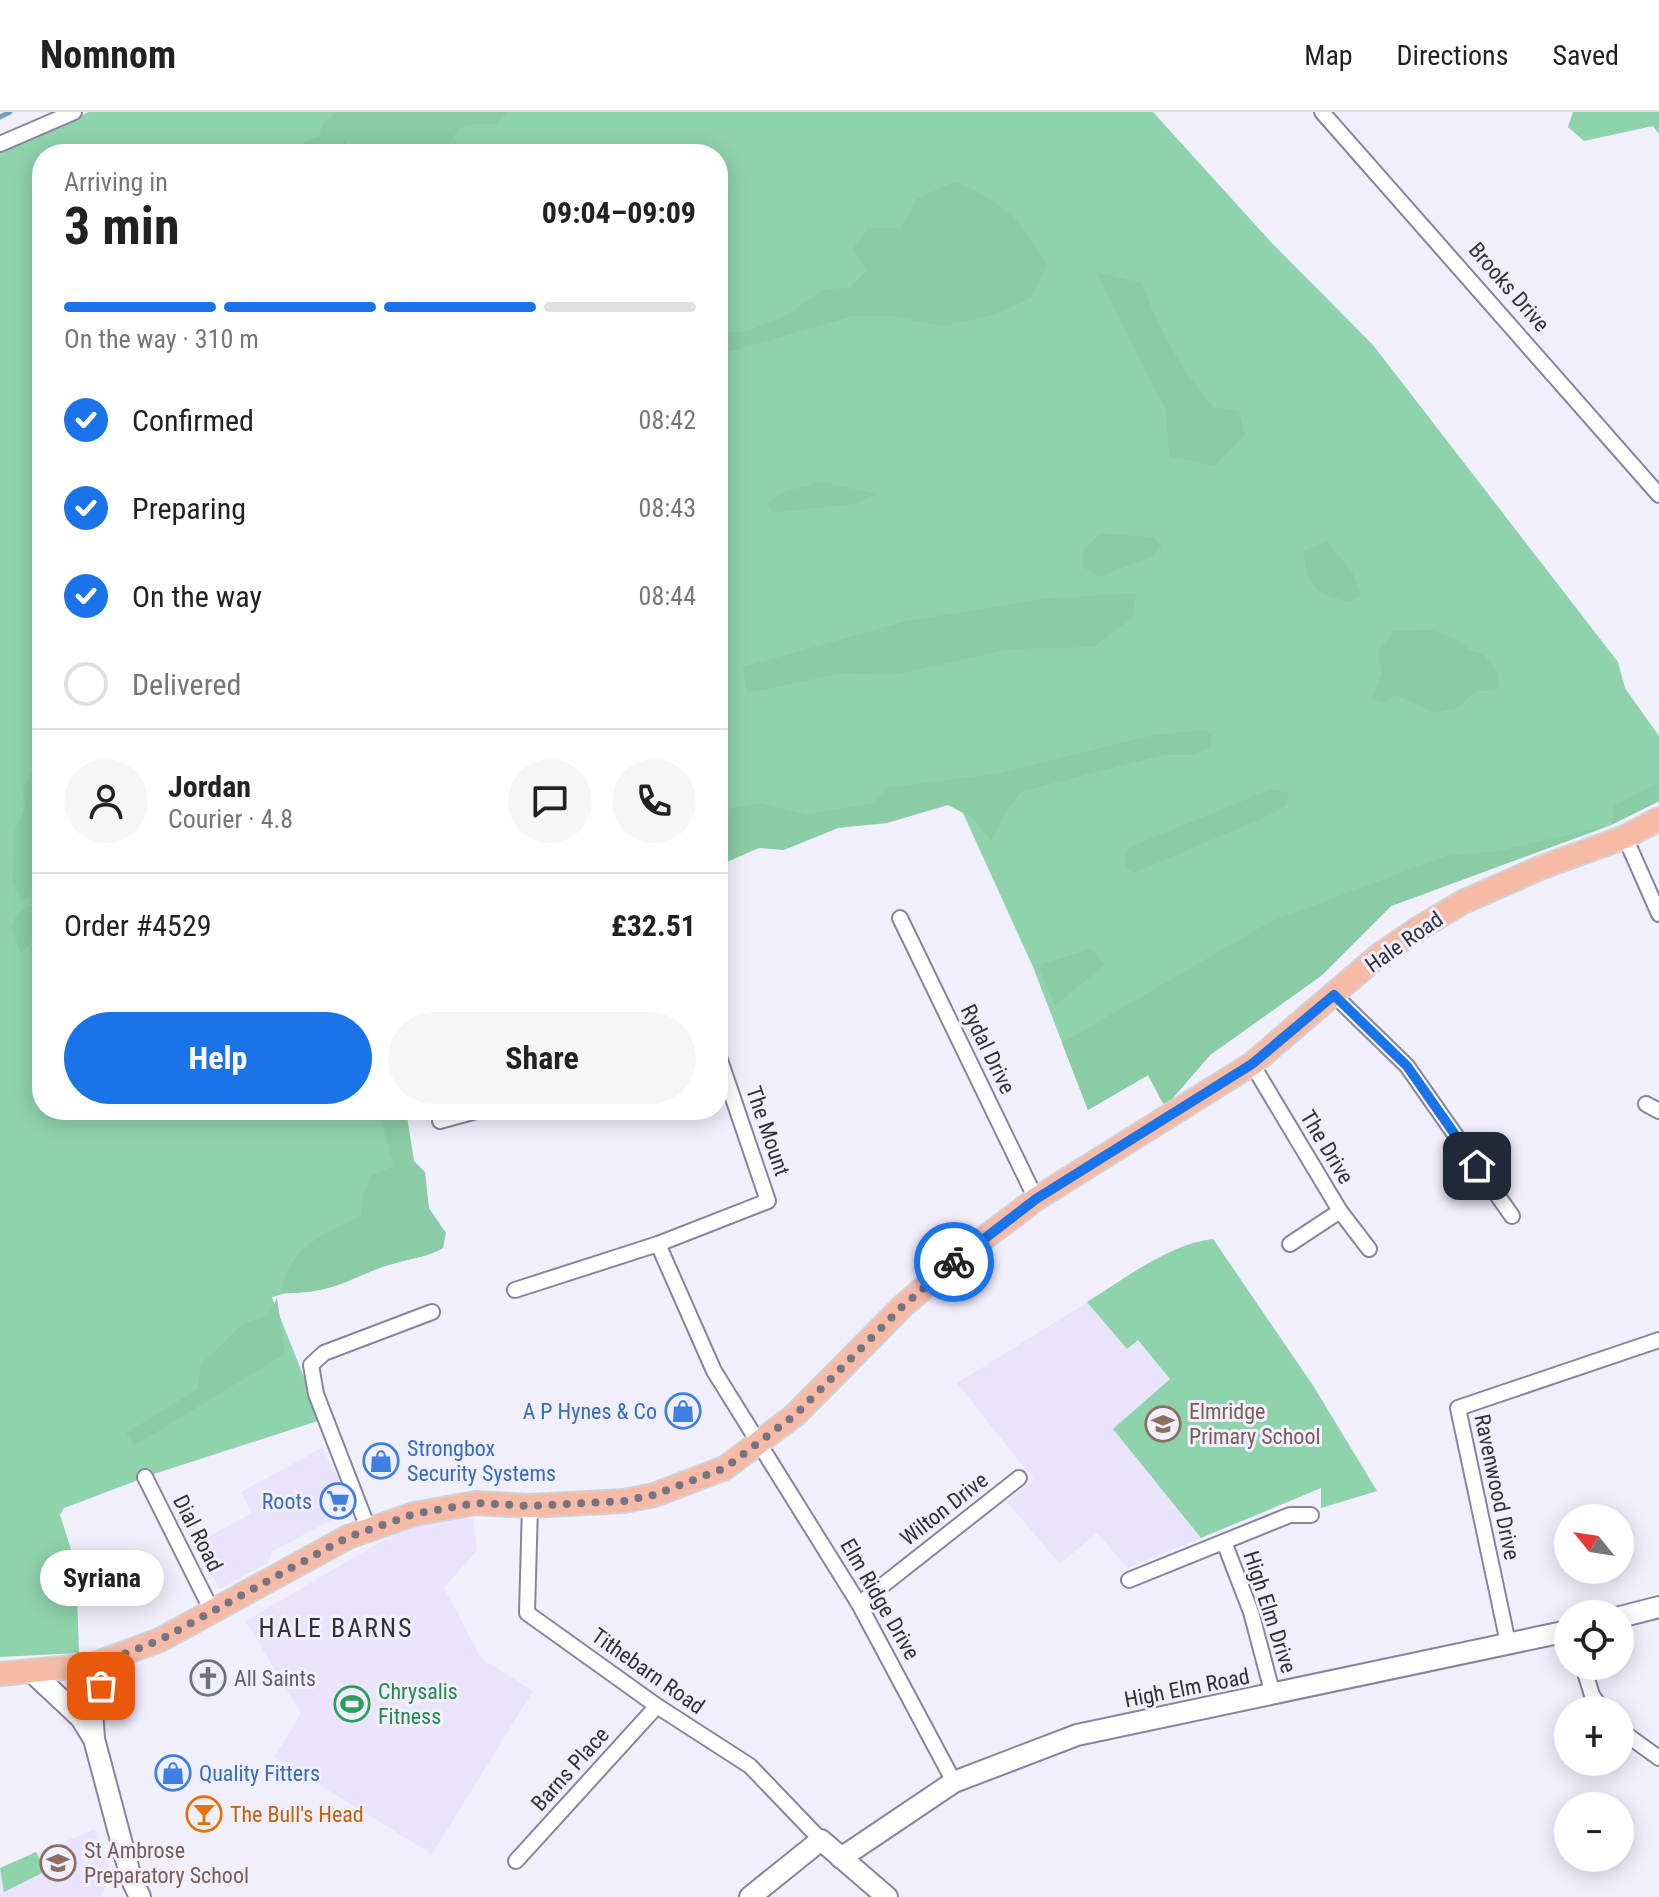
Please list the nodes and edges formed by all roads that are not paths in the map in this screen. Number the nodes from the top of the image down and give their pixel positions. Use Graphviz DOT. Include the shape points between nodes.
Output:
graph roads {
  1 [pos="74,112"];
  2 [pos="1322,112"];
  3 [pos="0,144"];
  4 [pos="1659,495"];
  5 [pos="1659,819"];
  6 [pos="1625,837"];
  7 [pos="1659,914"];
  8 [pos="900,918"];
  9 [pos="1334,995"];
  10 [pos="1252,1064"];
  11 [pos="728,1083"];
  12 [pos="444,1120"];
  13 [pos="440,1121"];
  14 [pos="1036,1199"];
  15 [pos="1340,1211"];
  16 [pos="1512,1216"];
  17 [pos="658,1244"];
  18 [pos="1290,1244"];
  19 [pos="1369,1249"];
  20 [pos="515,1290"];
  21 [pos="432,1312"];
  22 [pos="1659,1340"];
  23 [pos="761,1441"];
  24 [pos="145,1477"];
  25 [pos="1019,1478"];
  26 [pos="530,1506"];
  27 [pos="1311,1515"];
  28 [pos="368,1528"];
  29 [pos="1224,1542"];
  30 [pos="1129,1580"];
  31 [pos="859,1604"];
  32 [pos="1659,1607"];
  33 [pos="211,1609"];
  34 [pos="1634,1613"];
  35 [pos="1554,1634"];
  36 [pos="1508,1643"];
  37 [pos="114,1658"];
  38 [pos="33,1673"];
  39 [pos="0,1674"];
  40 [pos="1273,1695"];
  41 [pos="657,1706"];
  42 [pos="94,1739"];
  43 [pos="1634,1740"];
  44 [pos="1659,1758"];
  45 [pos="954,1782"];
  46 [pos="821,1840"];
  47 [pos="841,1858"];
  48 [pos="516,1861"];
  49 [pos="140,1897"];
  50 [pos="750,1897"];
  51 [pos="887,1897"];
  1 -- 3 [label="street"];
  2 -- 4 [label="street, Brooks Drive"];
  5 -- 6 [label="main road, Hale Road"];
  6 -- 7 [label="street"];
  6 -- 9 [label="main road, Hale Road" via="1463,902 1391,947"];
  8 -- 14 [label="street, Rydal Drive"];
  9 -- 10 [label="main road, Hale Road"];
  9 -- 16 [label="street" via="1407,1066"];
  10 -- 14 [label="main road, Hale Road"];
  10 -- 15 [label="street, The Drive"];
  11 -- 17 [label="street, The Mount" via="768,1201"];
  12 -- 13 [label="street"];
  14 -- 23 [label="main road, Hale Road" via="903,1306 795,1415"];
  15 -- 18 [label="street"];
  15 -- 19 [label="street, The Drive"];
  17 -- 20 [label="street, The Mount"];
  17 -- 23 [label="street" via="714,1371"];
  21 -- 28 [label="street" via="324,1353 311,1365 316,1394"];
  22 -- 36 [label="street, Ravenwood Drive" via="1458,1408"];
  23 -- 26 [label="main road, Hale Road" via="725,1468 654,1495 592,1505"];
  23 -- 31 [label="street, Elm Ridge Drive"];
  24 -- 33 [label="street, Dial Road"];
  25 -- 31 [label="street, Wilton Drive"];
  26 -- 28 [label="main road, Hale Road" via="476,1503 438,1508"];
  26 -- 41 [label="street, Tithebarn Road" via="527,1613"];
  27 -- 29 [label="street, High Elm Drive" via="1290,1515"];
  28 -- 33 [label="main road, Hale Road"];
  29 -- 30 [label="street, High Elm Drive"];
  29 -- 40 [label="street, High Elm Drive" via="1251,1612"];
  31 -- 45 [label="street, Elm Ridge Drive"];
  32 -- 34 [label="street"];
  33 -- 37 [label="main road, Hale Road" via="160,1640"];
  35 -- 36 [label="street, High Elm Road"];
  36 -- 40 [label="street, High Elm Road"];
  37 -- 38 [label="main road, Hale Road"];
  37 -- 42 [label="street" via="92,1709"];
  38 -- 39 [label="main road, Hale Road"];
  38 -- 42 [label="street" via="81,1718"];
  40 -- 45 [label="street, High Elm Road" via="1077,1735"];
  41 -- 46 [label="street, Tithebarn Road" via="750,1766"];
  41 -- 48 [label="street, Barns Place"];
  42 -- 49 [label="street"];
  43 -- 44 [label="street"];
  45 -- 47 [label="street, High Elm Road"];
  46 -- 47 [label="street"];
  46 -- 50 [label="street"];
  47 -- 51 [label="street"];
}
